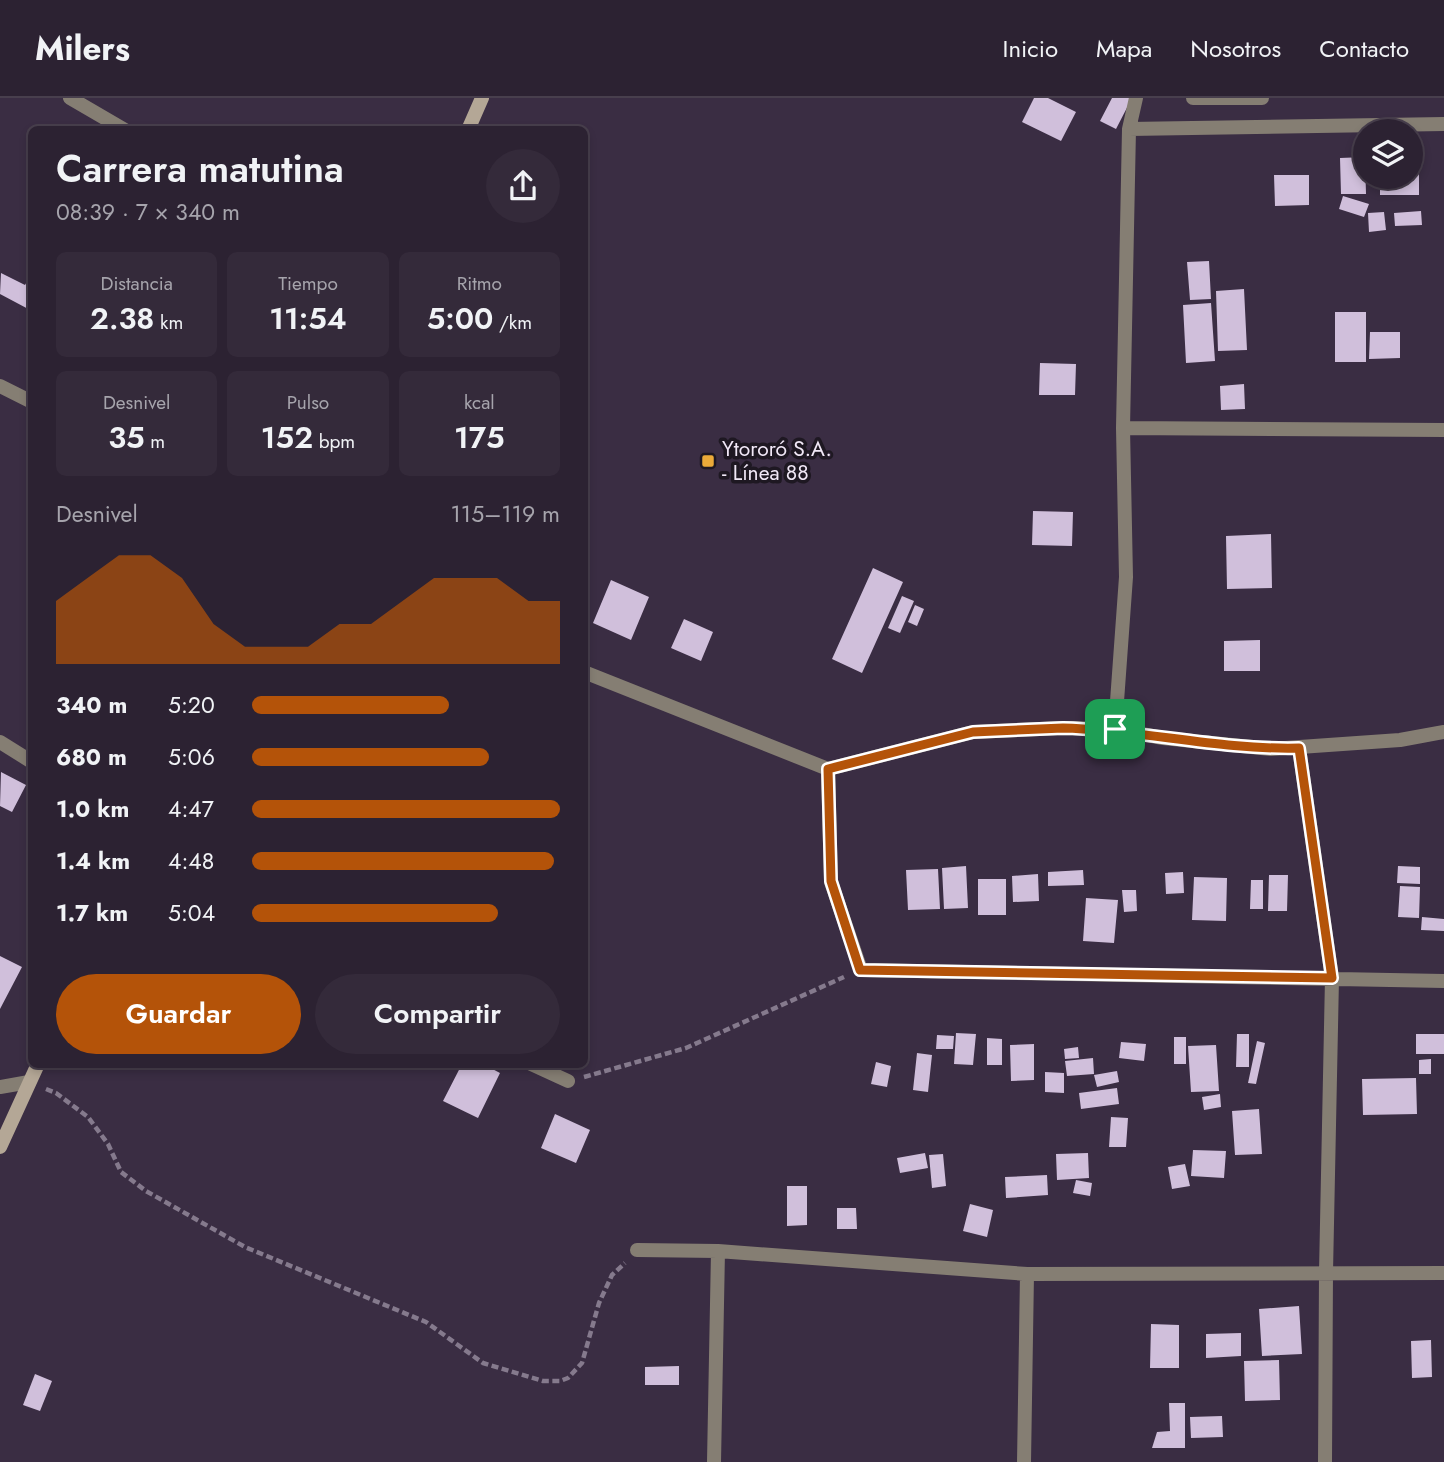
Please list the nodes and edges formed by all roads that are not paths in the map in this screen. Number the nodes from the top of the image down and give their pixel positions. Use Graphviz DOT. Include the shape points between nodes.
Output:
graph roads {
  1 [pos="70,98"];
  2 [pos="482,98"];
  3 [pos="1136,98"];
  4 [pos="1193,98"];
  5 [pos="1262,98"];
  6 [pos="1444,124"];
  7 [pos="118,126"];
  8 [pos="470,126"];
  9 [pos="1129,129"];
  10 [pos="0,386"];
  11 [pos="28,400"];
  12 [pos="1123,428"];
  13 [pos="1444,430"];
  14 [pos="588,674"];
  15 [pos="1115,729"];
  16 [pos="1444,733"];
  17 [pos="0,742"];
  18 [pos="1299,748"];
  19 [pos="28,760"];
  20 [pos="828,769"];
  21 [pos="1332,978"];
  22 [pos="1444,981"];
  23 [pos="36,1068"];
  24 [pos="539,1068"];
  25 [pos="568,1081"];
  26 [pos="29,1082"];
  27 [pos="0,1087"];
  28 [pos="0,1147"];
  29 [pos="638,1250"];
  30 [pos="718,1251"];
  31 [pos="1326,1273"];
  32 [pos="1444,1273"];
  33 [pos="1027,1274"];
  34 [pos="714,1462"];
  35 [pos="1024,1462"];
  36 [pos="1325,1462"];
  1 -- 7 [label="street"];
  2 -- 8 [label="main road"];
  3 -- 9 [label="street"];
  4 -- 5 [label="street"];
  6 -- 9 [label="street"];
  9 -- 12 [label="street"];
  10 -- 11 [label="street"];
  12 -- 13 [label="street"];
  12 -- 15 [label="street" via="1126,577"];
  14 -- 20 [label="street"];
  15 -- 18 [label="street" via="1163,738"];
  15 -- 20 [label="street" via="973,732"];
  16 -- 18 [label="street"];
  17 -- 19 [label="street"];
  18 -- 21 [label="street"];
  20 -- 21 [label="street" via="831,881 860,970"];
  21 -- 22 [label="street"];
  21 -- 31 [label="street"];
  23 -- 26 [label="main road"];
  24 -- 25 [label="street"];
  26 -- 27 [label="street"];
  26 -- 28 [label="main road"];
  29 -- 30 [label="street"];
  30 -- 33 [label="street"];
  30 -- 34 [label="street"];
  31 -- 32 [label="street"];
  31 -- 33 [label="street"];
  31 -- 36 [label="street"];
  33 -- 35 [label="street"];
}
